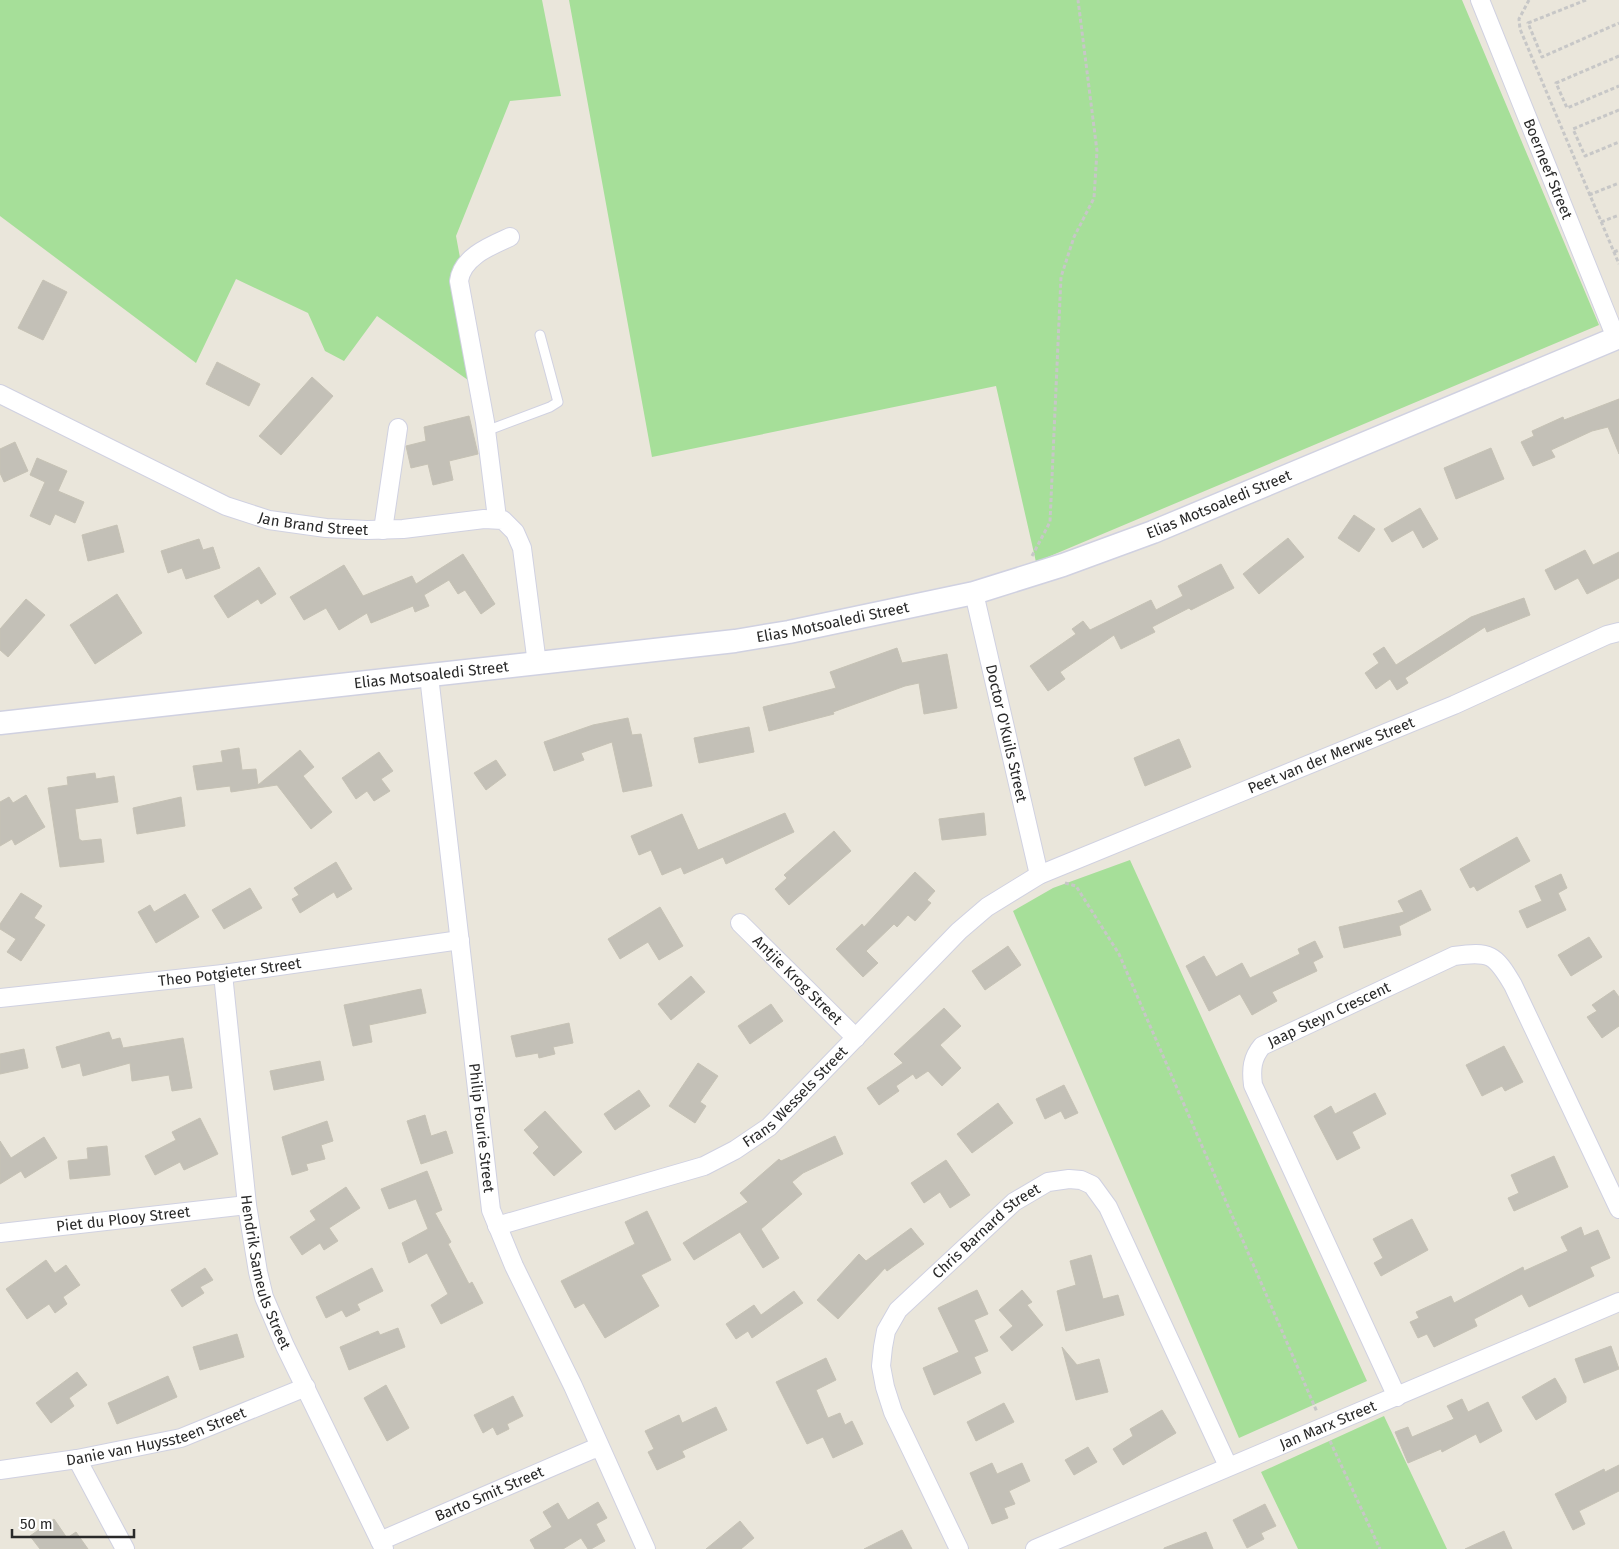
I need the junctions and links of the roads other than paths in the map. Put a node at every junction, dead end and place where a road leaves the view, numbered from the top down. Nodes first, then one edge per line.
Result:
1 (1480, 0) edge
2 (510, 237) dead end
3 (540, 335) dead end
4 (1618, 338) edge
5 (0, 394) edge
6 (398, 428) dead end
7 (486, 431) junction
8 (497, 518) junction
9 (383, 530) junction
10 (974, 593) junction
11 (1619, 632) edge
12 (538, 664) junction
13 (430, 676) junction
14 (0, 723) edge
15 (1039, 874) junction
16 (740, 923) dead end
17 (460, 940) junction
18 (223, 974) junction
19 (0, 998) edge
20 (856, 1038) junction
21 (247, 1206) junction
22 (1619, 1209) edge
23 (497, 1226) junction
24 (0, 1234) edge
25 (1619, 1302) edge
26 (306, 1387) junction
27 (1397, 1397) junction
28 (599, 1448) junction
29 (77, 1459) junction
30 (1228, 1466) junction
31 (0, 1470) edge
32 (382, 1545) edge
33 (125, 1549) edge
34 (646, 1549) edge
35 (959, 1549) edge
36 (1035, 1549) edge

1 - 4 street, Boerneef Street
2 - 7 street
3 - 7 lane
4 - 10 street, Elias Motsoaledi Street
5 - 9 street, Jan Brand Street
6 - 9 street
7 - 8 street
8 - 9 street, Jan Brand Street
8 - 12 street
10 - 12 street, Elias Motsoaledi Street
10 - 15 street, Doctor O'Kuils Street
11 - 15 street, Peet van der Merwe Street
12 - 13 street, Elias Motsoaledi Street
13 - 14 street, Elias Motsoaledi Street
13 - 17 street, Philip Fourie Street
15 - 20 street, Frans Wessels Street
16 - 20 street, Antjie Krog Street
17 - 18 street, Theo Potgieter Street
17 - 23 street, Philip Fourie Street
18 - 19 street, Theo Potgieter Street
18 - 21 street, Hendrik Sameuls Street
20 - 23 street, Frans Wessels Street
21 - 24 street, Piet du Plooy Street
21 - 26 street, Hendrik Sameuls Street
22 - 27 street, Jaap Steyn Crescent
23 - 28 street, Philip Fourie Street
25 - 27 street, Jan Marx Street
26 - 29 street, Danie van Huyssteen Street
26 - 32 street, Hendrik Sameuls Street
27 - 30 street, Jan Marx Street
28 - 32 street, Barto Smit Street
28 - 34 street, Philip Fourie Street
29 - 31 street, Danie van Huyssteen Street
29 - 33 street
30 - 35 street, Chris Barnard Street
30 - 36 street, Jan Marx Street

